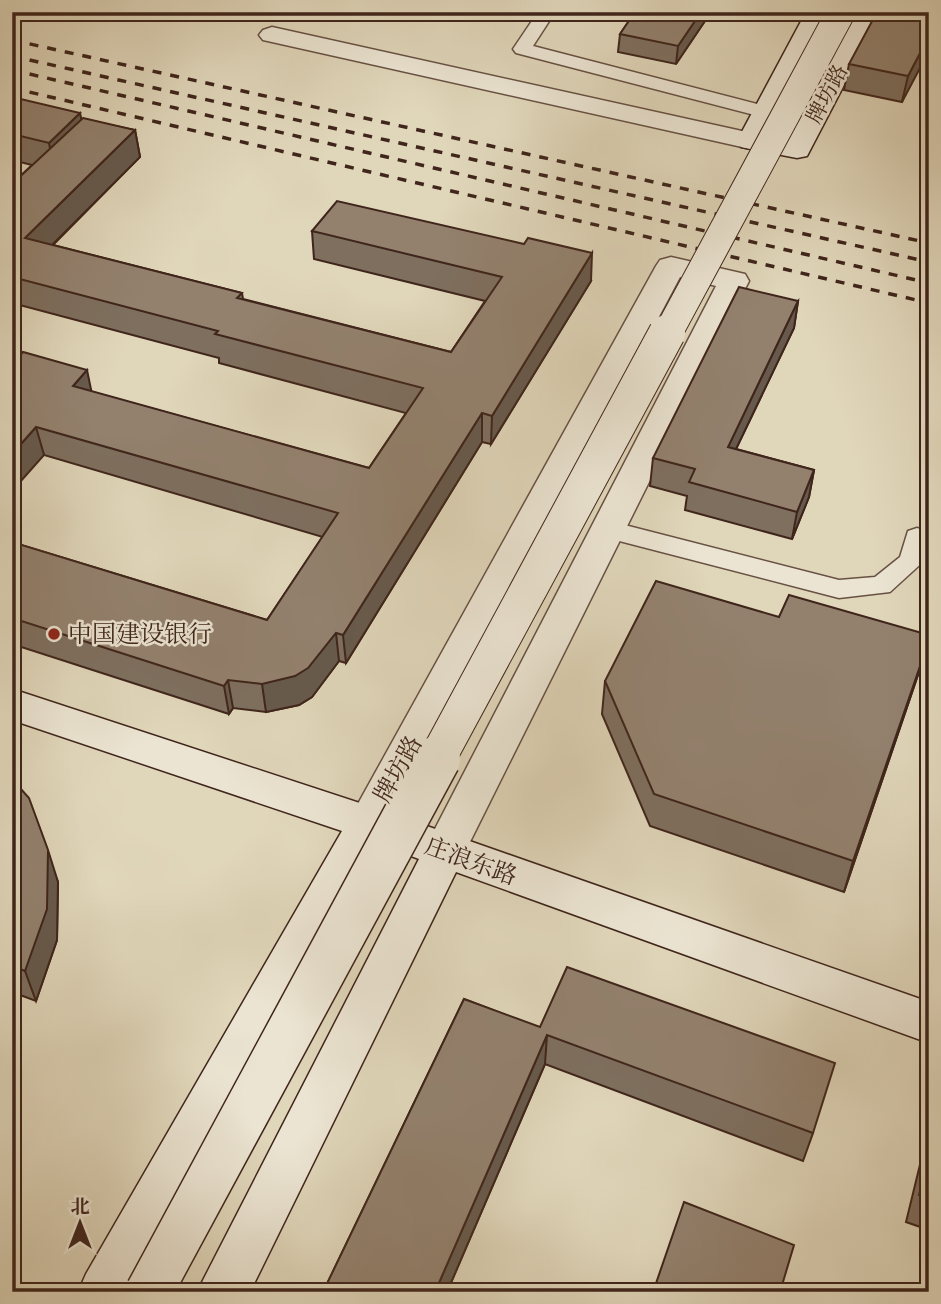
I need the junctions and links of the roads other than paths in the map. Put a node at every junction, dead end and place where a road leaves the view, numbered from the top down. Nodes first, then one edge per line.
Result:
1 (547, 12) edge
2 (819, 12) edge
3 (841, 12) edge
4 (870, 12) edge
5 (272, 34) dead end
6 (766, 112) junction
7 (760, 142) junction
8 (702, 267) junction
9 (608, 530) junction
10 (917, 537) dead end
11 (12, 705) edge
12 (382, 828) junction
13 (444, 852) junction
14 (929, 1023) edge
15 (104, 1292) edge
16 (149, 1292) edge
17 (223, 1292) edge

1 - 6 lane
2 - 6 street, 牌坊路
3 - 7 street
3 - 8 street, 牌坊路, bridge
4 - 7 street, 牌坊路
5 - 7 street
6 - 7 street, 牌坊路
8 - 9 street
8 - 12 street, 牌坊路
8 - 16 street, 牌坊路, bridge
9 - 10 lane
9 - 13 street
11 - 12 street, 庄浪东路
12 - 13 street, 庄浪东路
12 - 15 street, 牌坊路
13 - 14 street, 庄浪东路
13 - 17 street

